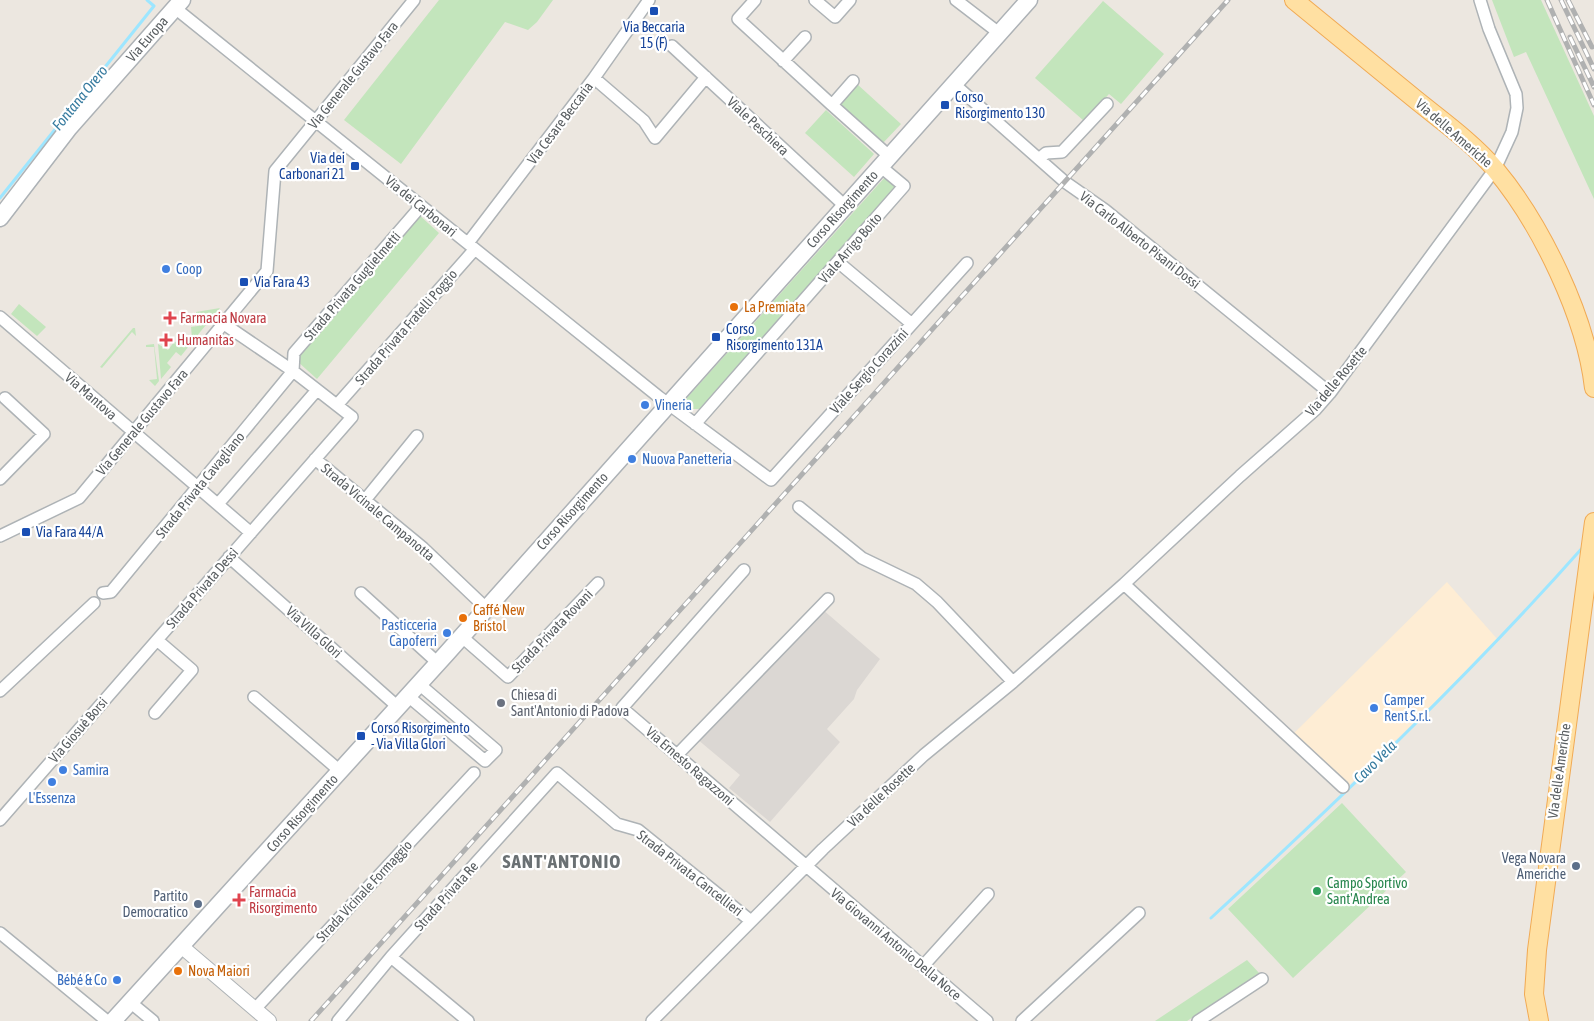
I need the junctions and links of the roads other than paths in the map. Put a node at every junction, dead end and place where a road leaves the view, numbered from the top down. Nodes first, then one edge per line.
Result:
1 (414, 0) edge
2 (649, 0) edge
3 (755, 0) edge
4 (815, 0) edge
5 (850, 0) edge
6 (956, 0) edge
7 (1029, 0) edge
8 (1294, 0) edge
9 (1480, 0) edge
10 (178, 4) edge
11 (999, 33) junction
12 (805, 37) dead end
13 (672, 46) dead end
14 (784, 61) junction
15 (706, 77) junction
16 (594, 78) junction
17 (853, 81) dead end
18 (954, 84) junction
19 (832, 104) junction
20 (1107, 104) dead end
21 (315, 120) junction
22 (1039, 159) junction
23 (885, 161) junction
24 (1495, 169) junction
25 (421, 206) junction
26 (845, 206) junction
27 (0, 218) edge
28 (471, 246) junction
29 (838, 262) junction
30 (967, 263) dead end
31 (0, 317) edge
32 (224, 324) junction
33 (912, 324) junction
34 (293, 370) junction
35 (1594, 388) edge
36 (317, 390) junction
37 (1330, 393) junction
38 (5, 398) dead end
39 (668, 404) junction
40 (337, 406) junction
41 (696, 424) junction
42 (133, 432) junction
43 (416, 436) dead end
44 (315, 458) junction
45 (0, 479) edge
46 (771, 480) joint
47 (199, 487) junction
48 (365, 500) junction
49 (218, 504) junction
50 (799, 508) dead end
51 (1592, 532) edge
52 (250, 533) junction
53 (0, 536) edge
54 (229, 557) junction
55 (744, 570) dead end
56 (598, 583) dead end
57 (1124, 584) junction
58 (103, 593) dead end
59 (361, 593) dead end
60 (828, 599) dead end
61 (94, 603) dead end
62 (486, 608) junction
63 (461, 636) junction
64 (157, 640) junction
65 (438, 663) junction
66 (1013, 682) junction
67 (0, 691) edge
68 (408, 696) junction
69 (254, 698) dead end
70 (155, 713) dead end
71 (677, 755) junction
72 (340, 771) junction
73 (474, 773) dead end
74 (557, 773) joint
75 (1343, 787) dead end
76 (0, 820) edge
77 (805, 866) junction
78 (988, 894) dead end
79 (1139, 913) dead end
80 (751, 921) junction
81 (0, 933) edge
82 (181, 946) junction
83 (391, 957) junction
84 (923, 966) junction
85 (1262, 979) dead end
86 (130, 1002) junction
87 (255, 1009) junction
88 (107, 1021) edge
89 (113, 1021) edge
90 (152, 1021) edge
91 (269, 1021) edge
92 (338, 1021) edge
93 (468, 1021) edge
94 (652, 1021) edge
95 (986, 1021) edge
96 (1022, 1021) edge
97 (1198, 1021) edge
98 (1538, 1021) edge

1 - 21 street, Via Generale Gustavo Fara
2 - 16 street, Via Cesare Beccaria
3 - 14 street
4 - 5 street
6 - 11 street
7 - 11 main road, Corso Risorgimento
8 - 24 main road, Via delle Americhe
9 - 24 street, Via delle Rosette
10 - 21 street, Via dei Carbonari
10 - 27 main road, Via Europa
11 - 18 main road, Corso Risorgimento
12 - 14 street
13 - 15 street, Viale Peschiera
14 - 19 street
15 - 16 street
15 - 26 street, Viale Peschiera
16 - 28 street, Via Cesare Beccaria
17 - 19 street
18 - 22 street, Via Carlo Alberto Pisani Dossi
18 - 23 main road, Corso Risorgimento
19 - 23 street
20 - 22 street
21 - 25 street, Via dei Carbonari
21 - 32 street, Via Generale Gustavo Fara
22 - 37 street, Via Carlo Alberto Pisani Dossi
23 - 26 main road, Corso Risorgimento
23 - 29 street, Viale Arrigo Boito
24 - 35 main road, Via delle Americhe
24 - 37 street, Via delle Rosette
25 - 28 street, Via dei Carbonari
25 - 34 street, Strada Privata Guglielmetti
26 - 39 main road, Corso Risorgimento
28 - 39 street, Via dei Carbonari
28 - 40 street, Strada Privata Fratelli Poggio
29 - 33 street
29 - 41 street, Viale Arrigo Boito
30 - 33 street, Viale Sergio Corazzini
31 - 42 street, Via Mantova
32 - 34 street, Strada Vicinale Campanotta
32 - 42 street, Via Generale Gustavo Fara
33 - 46 street, Viale Sergio Corazzini
34 - 36 street, Strada Vicinale Campanotta
34 - 47 street, Strada Privata Cavagliano
36 - 40 street, Strada Vicinale Campanotta
36 - 49 street
37 - 57 street, Via delle Rosette
38 - 45 street
39 - 41 street, Via dei Carbonari
39 - 62 main road, Corso Risorgimento
40 - 44 street, Strada Vicinale Campanotta
41 - 46 street, Via dei Carbonari
42 - 47 street, Via Mantova
42 - 53 street, Via Generale Gustavo Fara
43 - 48 street
44 - 48 street, Strada Vicinale Campanotta
44 - 52 street, Strada Privata Dessì
47 - 49 street, Via Mantova
47 - 58 street, Strada Privata Cavagliano
48 - 62 street, Strada Vicinale Campanotta
49 - 52 street, Via Mantova
50 - 66 street
51 - 98 main road, Via delle Americhe
52 - 54 street, Strada Privata Dessì
54 - 64 street, Strada Privata Dessì
54 - 68 street, Via Villa Glori
55 - 71 street, Via Ernesto Ragazzoni
56 - 63 street, Strada Privata Rovani
57 - 66 street, Via delle Rosette
57 - 75 street
59 - 65 street
60 - 71 street
61 - 67 street
62 - 63 main road, Corso Risorgimento
63 - 65 main road, Corso Risorgimento
64 - 70 street, Strada Privata Dessì
64 - 76 street, Via Giosuè Borsi
65 - 68 main road, Corso Risorgimento
66 - 77 street, Via delle Rosette
68 - 68 street
68 - 72 main road, Corso Risorgimento
69 - 72 street
71 - 77 street, Via Ernesto Ragazzoni
72 - 82 main road, Corso Risorgimento
73 - 87 street, Strada Vicinale Formaggio
74 - 80 street, Strada Privata Cancellieri
74 - 83 street, Strada Privata Re
77 - 80 street, Via delle Rosette
77 - 84 street, Via Giovanni Antonio Della Noce
78 - 84 street
79 - 96 street
80 - 94 street, Via delle Rosette
81 - 88 street
82 - 86 main road, Corso Risorgimento
82 - 87 street
83 - 92 street, Strada Privata Re
83 - 93 street
84 - 95 street, Via Giovanni Antonio Della Noce
85 - 97 street
86 - 89 main road, Corso Risorgimento
86 - 90 street
87 - 91 street

